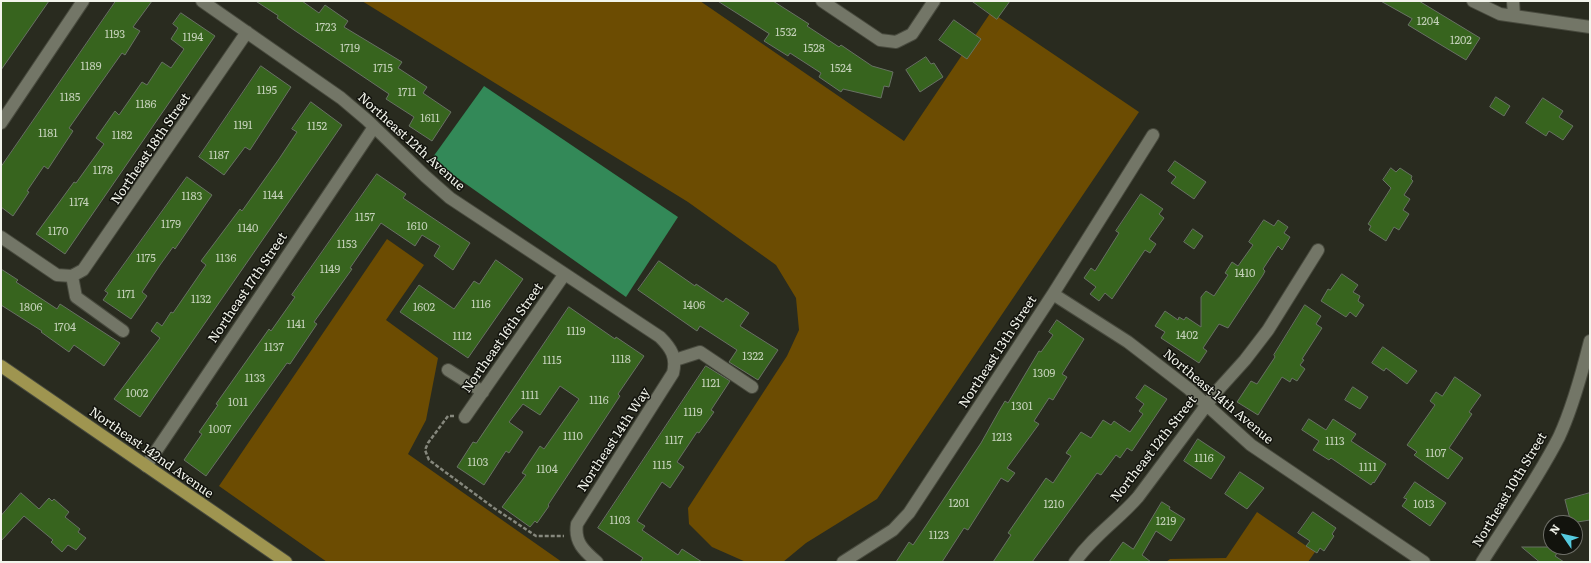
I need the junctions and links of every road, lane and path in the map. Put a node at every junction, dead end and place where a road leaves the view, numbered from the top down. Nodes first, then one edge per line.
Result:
1 (83, 1) edge
2 (202, 1) edge
3 (822, 1) edge
4 (934, 1) edge
5 (1473, 1) edge
6 (1513, 1) edge
7 (1514, 16) junction
8 (1590, 27) edge
9 (247, 32) junction
10 (1, 123) edge
11 (374, 127) junction
12 (1153, 135) dead end
13 (1, 237) edge
14 (1318, 250) dead end
15 (564, 275) junction
16 (72, 276) junction
17 (1053, 294) junction
18 (123, 331) dead end
19 (1590, 341) edge
20 (675, 360) junction
21 (1, 366) edge
22 (448, 370) dead end
23 (752, 387) dead end
24 (483, 392) junction
25 (1206, 406) junction
26 (465, 417) joint
27 (146, 466) junction
28 (577, 536) junction
29 (859, 558) edge
30 (286, 562) edge
31 (597, 562) edge
32 (843, 562) edge
33 (1074, 562) edge
34 (1424, 562) edge
35 (1482, 562) edge

1 - 10 street
2 - 9 street, Northeast 12th Avenue
3 - 4 street
5 - 7 street
6 - 7 street
7 - 8 street
9 - 11 street, Northeast 12th Avenue
9 - 16 street, Northeast 18th Street
11 - 15 street, Northeast 12th Avenue
11 - 27 street, Northeast 17th Street
12 - 17 street, Northeast 13th Street
13 - 16 street
14 - 25 street, Northeast 12th Street
15 - 20 street, Northeast 12th Avenue
15 - 24 street, Northeast 16th Street
16 - 18 street
17 - 25 street, Northeast 14th Avenue
17 - 29 street, Northeast 13th Street
19 - 35 street, Northeast 10th Street
20 - 23 street
20 - 28 street, Northeast 14th Way
21 - 27 main road, Northeast 142nd Avenue
22 - 24 street
24 - 26 street, Northeast 16th Street
25 - 33 street, Northeast 12th Street
25 - 34 street, Northeast 14th Avenue
26 - 28 path
27 - 30 main road, Northeast 142nd Avenue
28 - 31 street
29 - 32 street, Northeast 13th Street

